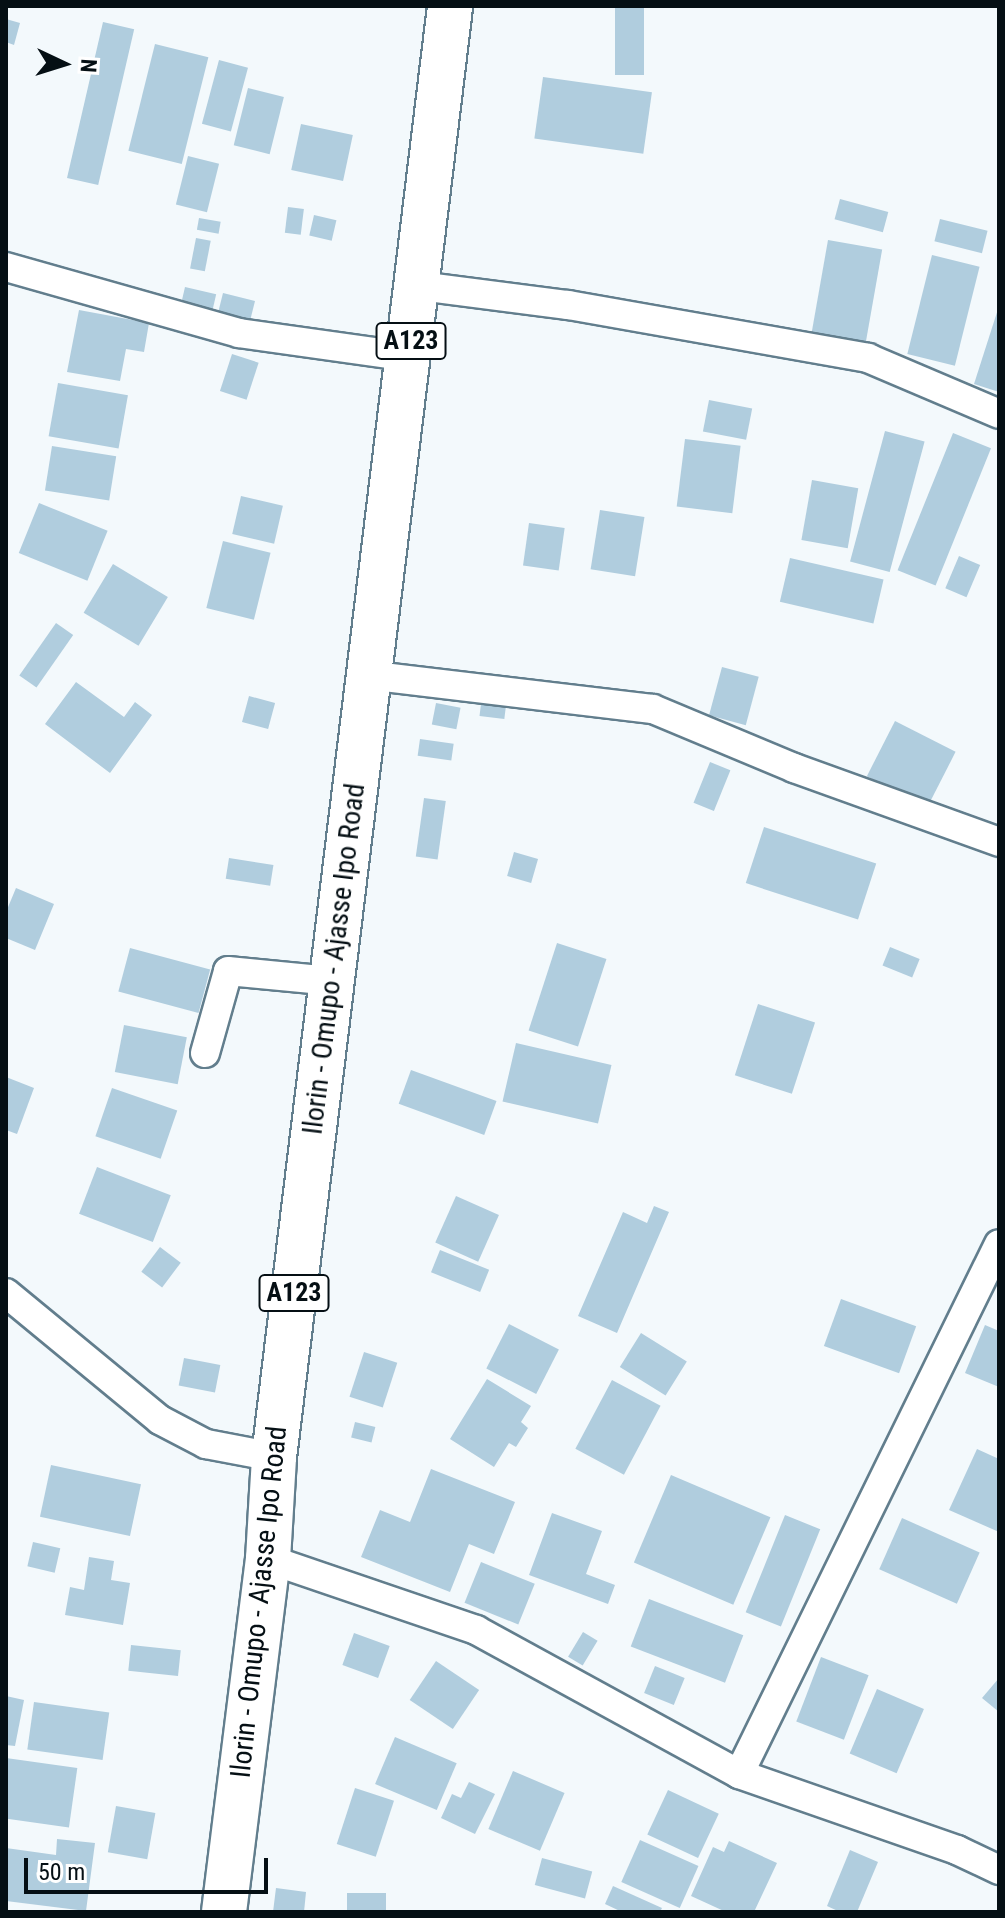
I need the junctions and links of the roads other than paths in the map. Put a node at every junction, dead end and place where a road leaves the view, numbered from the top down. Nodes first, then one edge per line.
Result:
1 (450, 6) edge
2 (6, 267) edge
3 (419, 286) junction
4 (409, 357) junction
5 (999, 414) edge
6 (367, 675) junction
7 (999, 842) edge
8 (331, 981) junction
9 (205, 1053) dead end
10 (999, 1244) edge
11 (6, 1293) edge
12 (274, 1457) junction
13 (268, 1559) junction
14 (739, 1774) junction
15 (999, 1870) edge
16 (224, 1912) edge

1 - 3 highway, Ilorin - Omupo - Ajasse Ipo Road / A123
2 - 4 street
3 - 4 highway, Ilorin - Omupo - Ajasse Ipo Road / A123
3 - 5 street
4 - 6 highway, Ilorin - Omupo - Ajasse Ipo Road / A123
6 - 7 street
6 - 8 highway, Ilorin - Omupo - Ajasse Ipo Road / A123
8 - 9 street
8 - 12 highway, Ilorin - Omupo - Ajasse Ipo Road / A123
10 - 14 street
11 - 12 street
12 - 13 highway, Ilorin - Omupo - Ajasse Ipo Road / A123
13 - 14 street
13 - 16 highway, Ilorin - Omupo - Ajasse Ipo Road / A123
14 - 15 street

